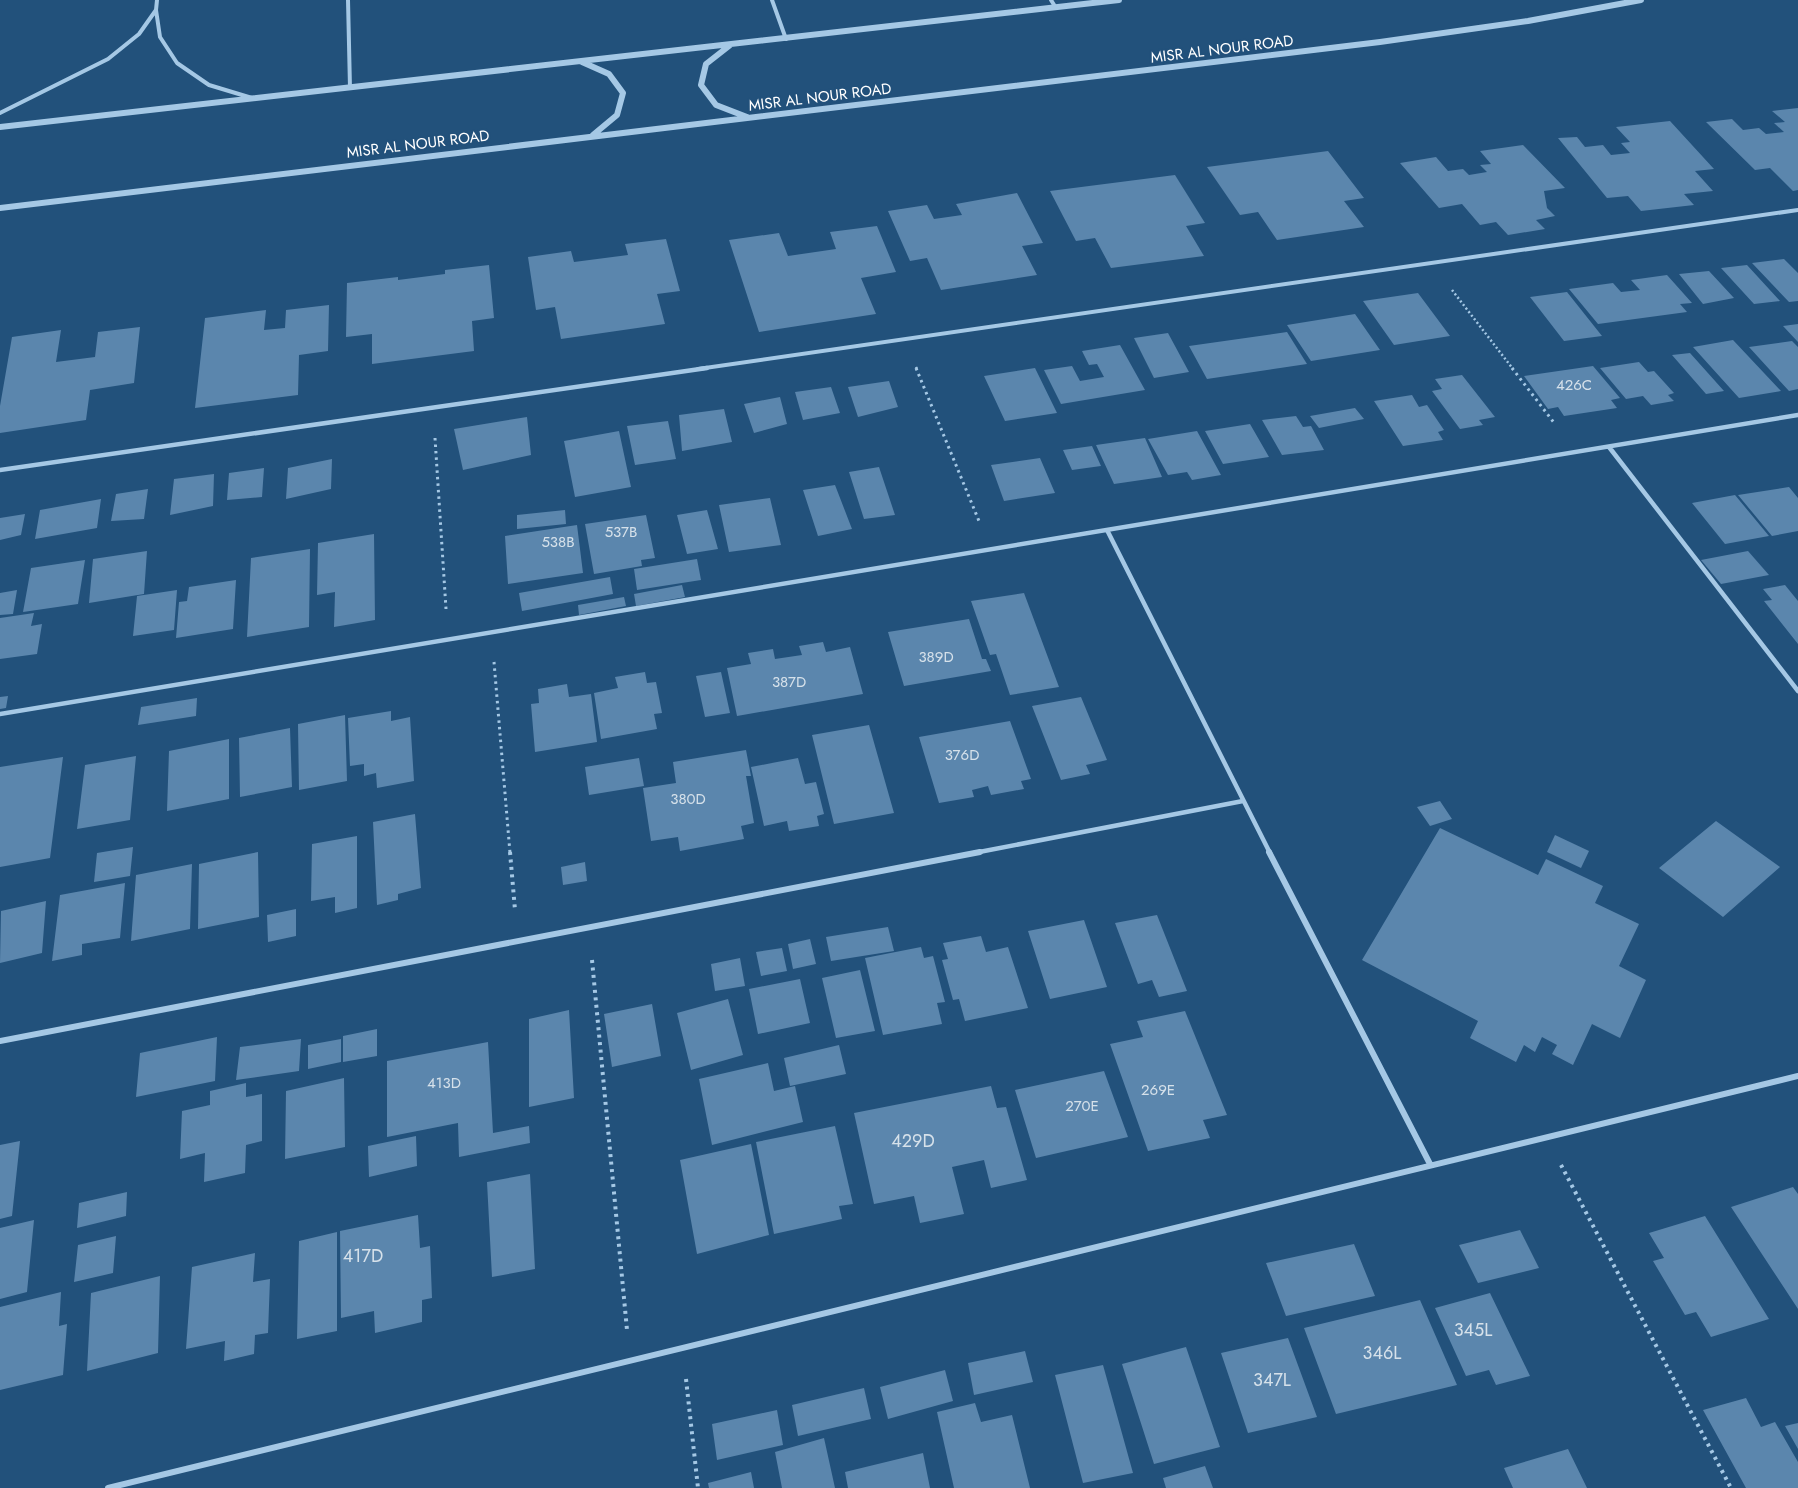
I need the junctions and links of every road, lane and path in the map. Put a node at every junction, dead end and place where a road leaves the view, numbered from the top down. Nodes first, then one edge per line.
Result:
1 (157, 0) edge
2 (348, 0) edge
3 (772, 0) edge
4 (1051, 0) edge
5 (1119, 0) edge
6 (1641, 0) edge
7 (1056, 8) junction
8 (156, 10) junction
9 (786, 39) junction
10 (730, 46) junction
11 (580, 61) junction
12 (350, 88) junction
13 (255, 99) junction
14 (0, 113) edge
15 (750, 118) junction
16 (0, 127) edge
17 (593, 135) junction
18 (0, 208) edge
19 (1798, 210) edge
20 (1432, 264) junction
21 (905, 340) junction
22 (434, 408) junction
23 (1798, 415) edge
24 (1609, 447) junction
25 (1577, 452) junction
26 (0, 470) edge
27 (1107, 530) junction
28 (991, 549) junction
29 (492, 632) junction
30 (448, 639) junction
31 (1798, 691) edge
32 (0, 714) edge
33 (1243, 800) junction
34 (589, 927) junction
35 (517, 941) junction
36 (0, 1041) edge
37 (1798, 1076) edge
38 (1546, 1137) junction
39 (1430, 1164) junction
40 (683, 1348) junction
41 (630, 1360) junction
42 (108, 1488) edge
43 (698, 1488) edge
44 (1731, 1488) edge

1 - 8 street
2 - 12 street
3 - 9 street
4 - 7 street
5 - 7 street
6 - 15 street, MISR AL NOUR ROAD
7 - 9 street
8 - 13 street
8 - 14 street
9 - 10 street
10 - 11 street
10 - 15 street
11 - 12 street
11 - 17 street
12 - 13 street
13 - 16 street
15 - 17 street, MISR AL NOUR ROAD
17 - 18 street, MISR AL NOUR ROAD
19 - 20 street
20 - 21 street
20 - 25 path
21 - 22 street
21 - 28 path
22 - 26 street
22 - 30 path
23 - 24 street
24 - 25 street
24 - 31 street
25 - 27 street
27 - 28 street
27 - 33 street
28 - 29 street
29 - 30 street
29 - 35 path
30 - 32 street
33 - 34 street
33 - 39 street
34 - 35 street
34 - 41 path
35 - 36 street
37 - 38 street
38 - 39 street
38 - 44 path
39 - 40 street
40 - 41 street
40 - 43 path
41 - 42 street

